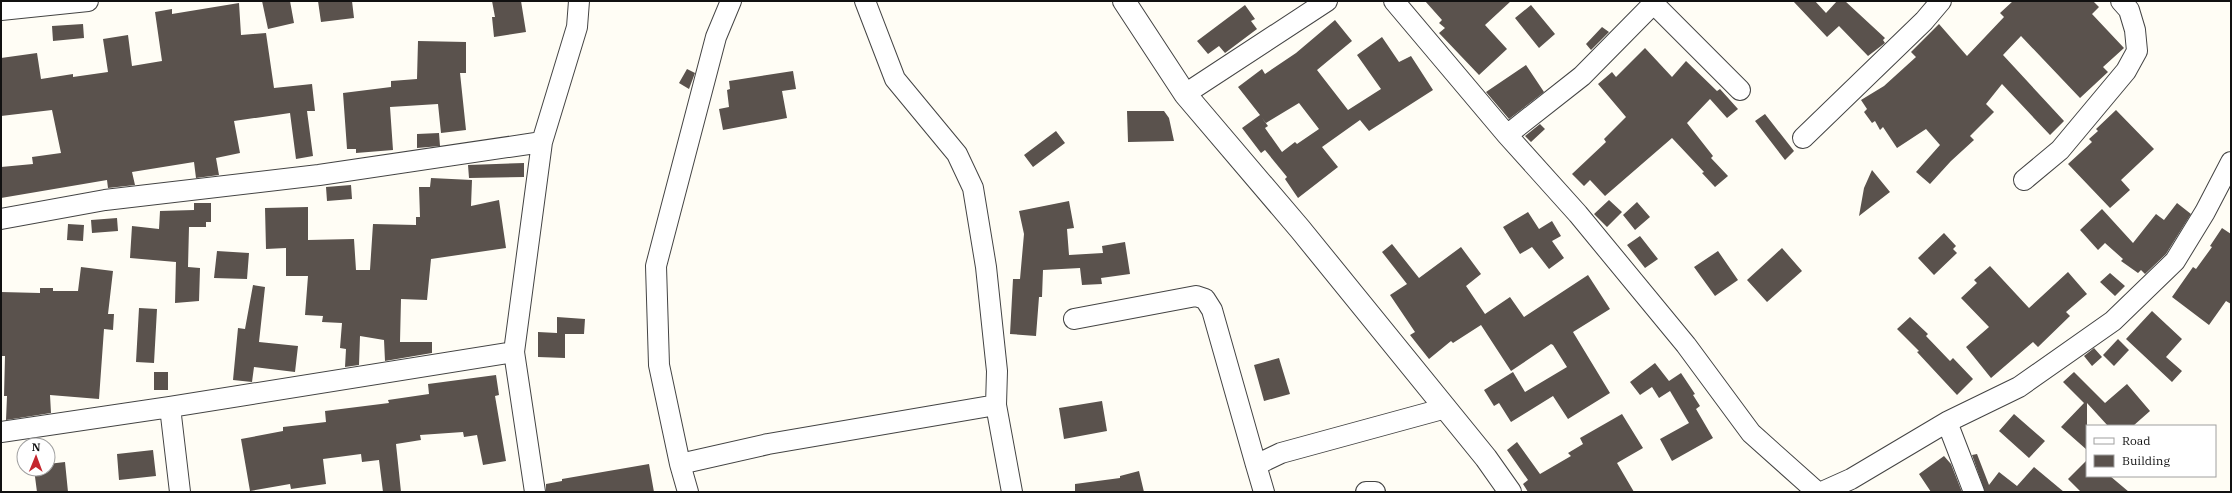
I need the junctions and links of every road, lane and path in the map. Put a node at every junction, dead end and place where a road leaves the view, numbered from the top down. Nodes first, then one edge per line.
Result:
1 (88, 1) edge
2 (579, 1) edge
3 (731, 1) edge
4 (865, 1) edge
5 (1124, 1) edge
6 (1327, 1) edge
7 (1394, 1) edge
8 (1941, 1) edge
9 (2121, 1) edge
10 (1655, 2) edge
11 (1, 10) edge
12 (1740, 90) dead end
13 (1185, 94) junction
14 (1507, 136) junction
15 (1803, 138) dead end
16 (542, 142) junction
17 (2231, 162) edge
18 (2024, 180) dead end
19 (1, 219) edge
20 (1074, 319) dead end
21 (514, 352) junction
22 (996, 404) junction
23 (170, 407) junction
24 (1446, 408) junction
25 (1947, 422) junction
26 (1, 432) edge
27 (680, 464) junction
28 (1256, 465) junction
29 (1854, 485) edge
30 (180, 492) edge
31 (535, 492) edge
32 (688, 492) edge
33 (1012, 492) edge
34 (1264, 492) edge
35 (1366, 492) edge
36 (1375, 492) edge
37 (1510, 492) edge
38 (1817, 492) edge
39 (1822, 492) edge
40 (1974, 492) edge

1 - 11 street
2 - 16 street
3 - 27 street
4 - 22 street
5 - 13 street
6 - 13 street
7 - 14 street
8 - 15 street
9 - 18 street
10 - 12 street
10 - 14 street
13 - 24 street
14 - 38 street
16 - 19 street
16 - 21 street
17 - 25 street
20 - 28 street
21 - 23 street
21 - 31 street
22 - 27 street
22 - 33 street
23 - 26 street
23 - 30 street
24 - 28 street
24 - 37 street
25 - 29 street
25 - 40 street
27 - 32 street
28 - 34 street
29 - 39 street
35 - 36 street

